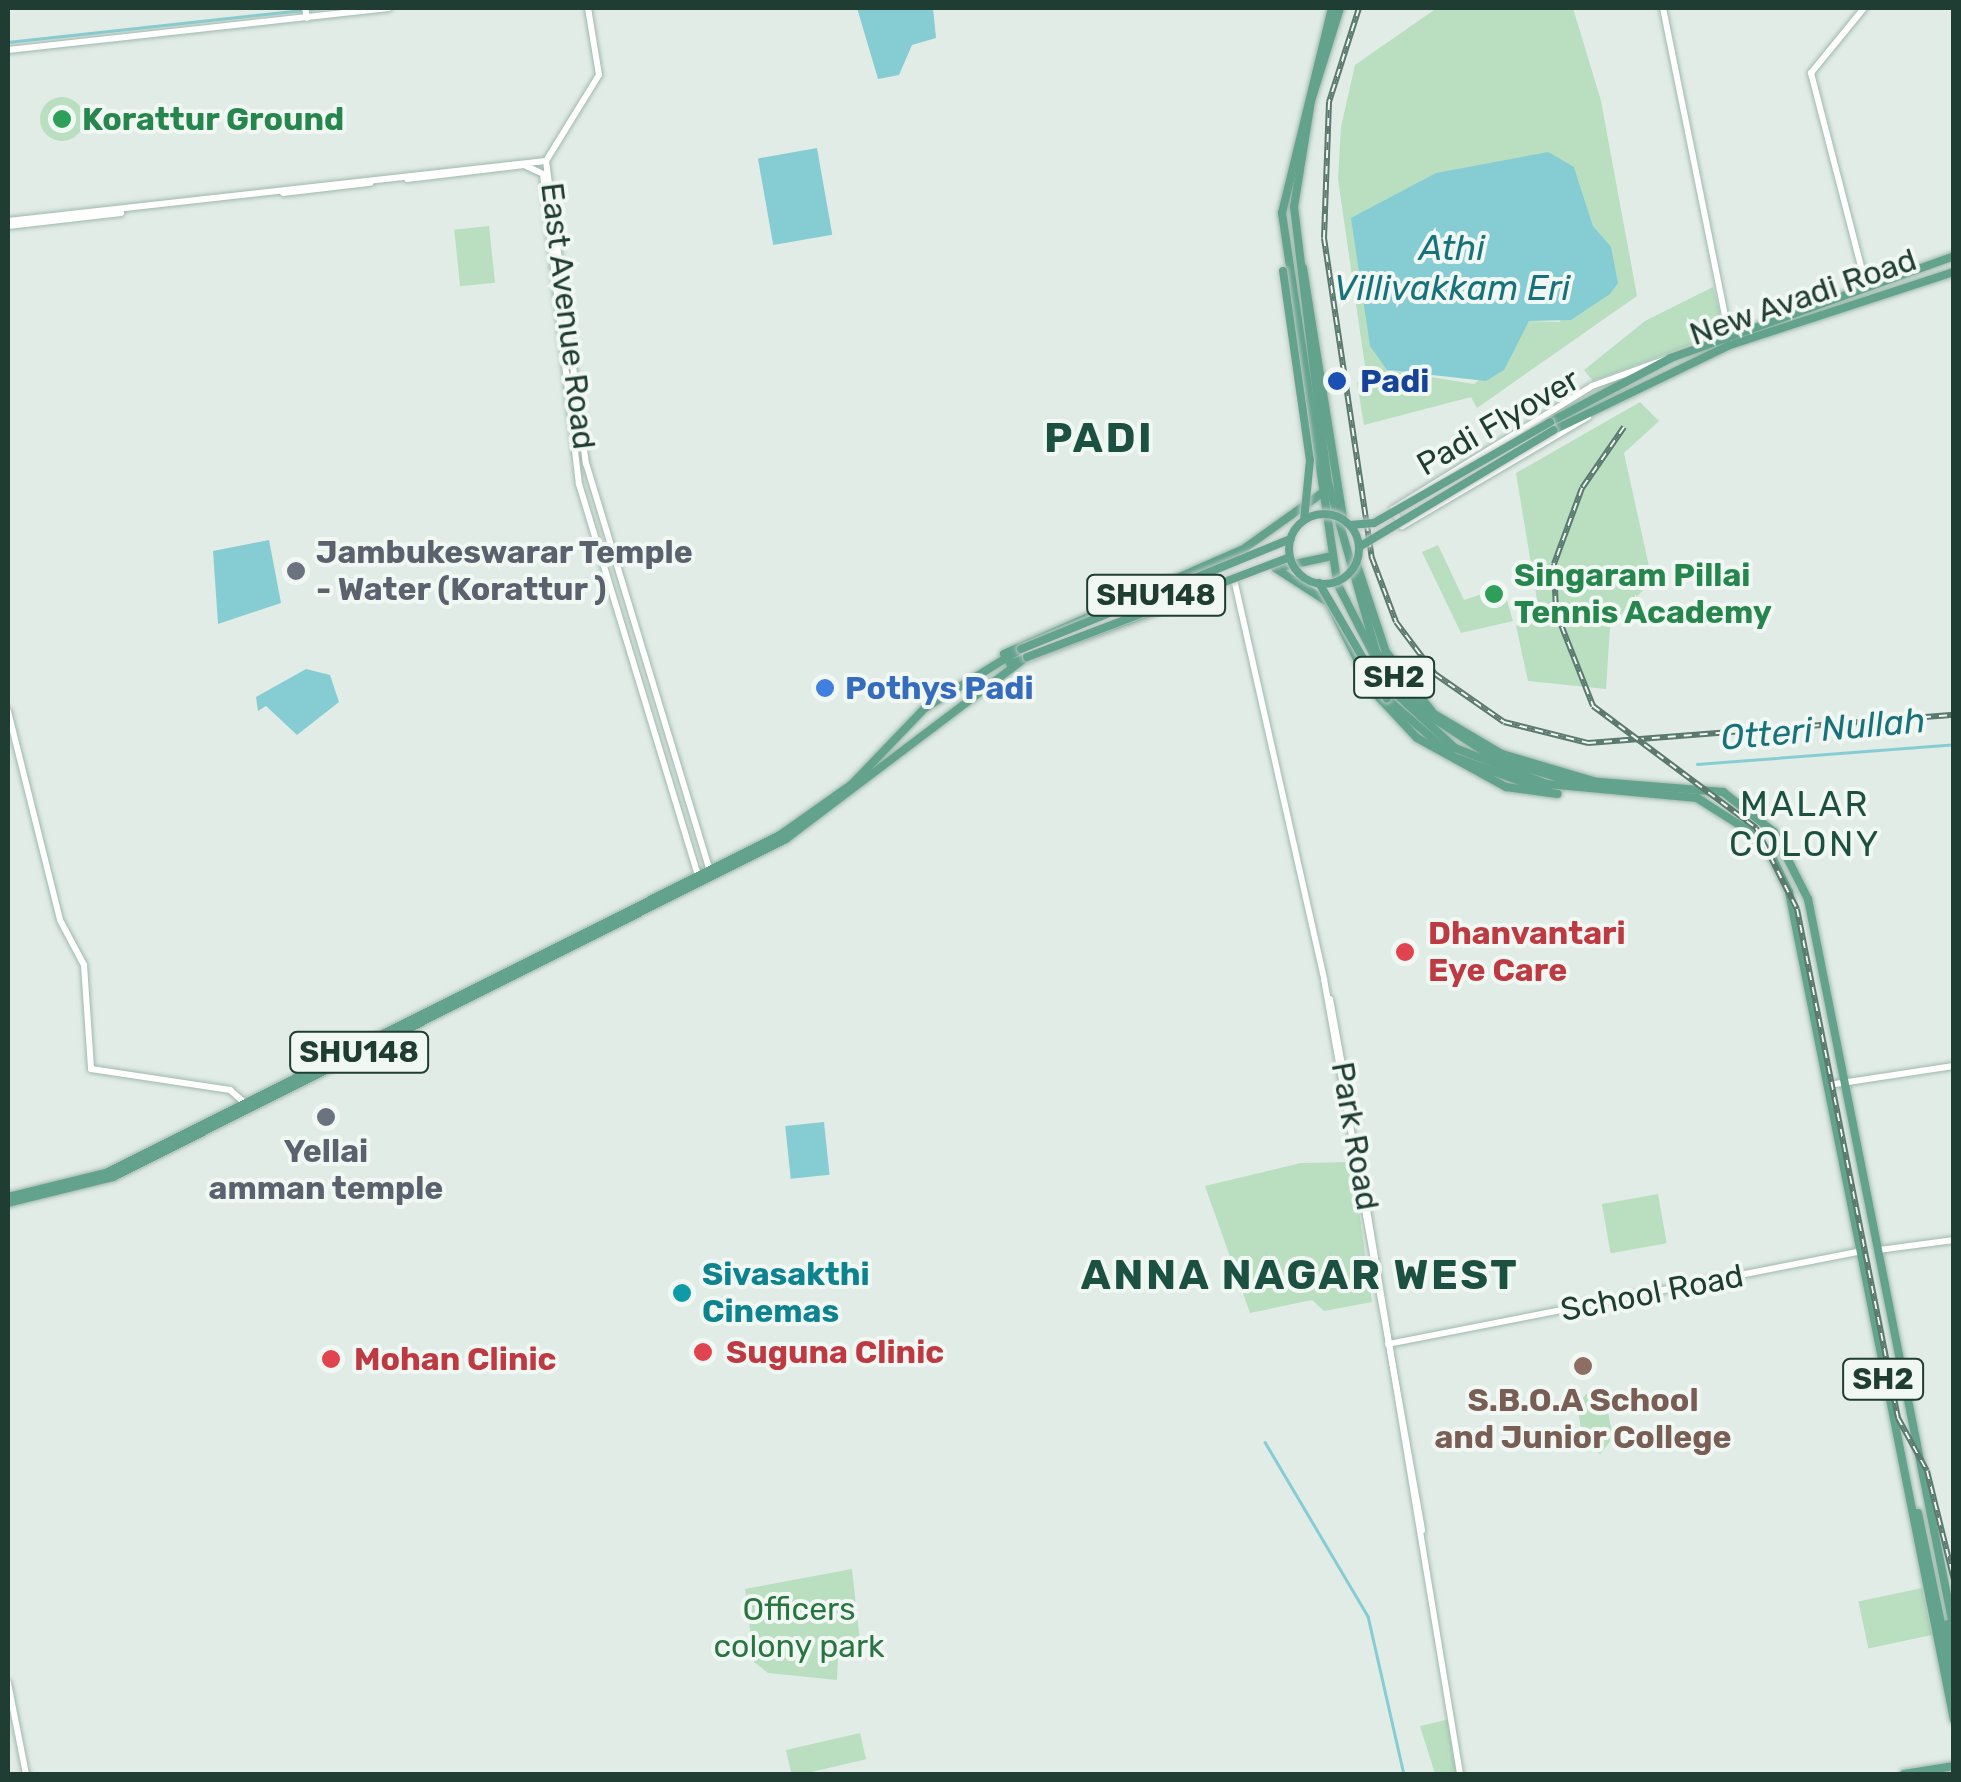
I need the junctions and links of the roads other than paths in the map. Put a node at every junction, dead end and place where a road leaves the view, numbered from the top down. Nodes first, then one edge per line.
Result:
1 (389, 8) edge
2 (588, 8) edge
3 (1332, 8) edge
4 (1340, 8) edge
5 (1663, 8) edge
6 (1864, 8) edge
7 (306, 12) edge
8 (8, 50) edge
9 (546, 161) junction
10 (551, 191) junction
11 (8, 224) edge
12 (1286, 246) junction
13 (1954, 256) edge
14 (1301, 265) junction
15 (1954, 272) edge
16 (1866, 285) junction
17 (1730, 334) junction
18 (1730, 345) junction
19 (1671, 358) junction
20 (1656, 370) junction
21 (1670, 370) junction
22 (1322, 493) junction
23 (1304, 520) junction
24 (1347, 522) junction
25 (1290, 538) junction
26 (1359, 547) junction
27 (1246, 548) junction
28 (1290, 556) junction
29 (1332, 556) junction
30 (1356, 562) junction
31 (1275, 568) junction
32 (1253, 573) junction
33 (1234, 580) junction
34 (1319, 583) junction
35 (1354, 620) junction
36 (1338, 626) junction
37 (1024, 653) junction
38 (1001, 658) junction
39 (1010, 664) junction
40 (8, 711) edge
41 (1595, 781) junction
42 (1572, 788) junction
43 (1554, 794) junction
44 (711, 873) junction
45 (698, 879) junction
46 (1954, 1066) edge
47 (1844, 1080) junction
48 (1828, 1085) junction
49 (248, 1106) junction
50 (8, 1200) edge
51 (1954, 1240) edge
52 (1879, 1250) junction
53 (1858, 1252) junction
54 (1390, 1343) junction
55 (1912, 1506) junction
56 (1949, 1633) edge
57 (1954, 1649) edge
58 (8, 1684) edge
59 (1954, 1685) edge
60 (1954, 1720) edge
61 (1954, 1766) edge
62 (26, 1774) edge
63 (1460, 1774) edge
64 (1904, 1774) edge

1 - 7 street
2 - 9 street
3 - 12 main road, SH2
4 - 14 main road, SH2
5 - 17 street
6 - 16 street
7 - 8 street
9 - 10 street, East Avenue Road
9 - 11 street, East Avenue Road
10 - 11 street, East Avenue Road
10 - 44 street, East Avenue Road
10 - 45 street, East Avenue Road
12 - 22 main road, SH2
12 - 23 main road, bridge
13 - 16 main road, New Avadi Road
14 - 24 main road
14 - 41 main road, SH2
15 - 18 main road, New Avadi Road
16 - 17 main road, New Avadi Road
17 - 18 street
17 - 19 main road, New Avadi Road
18 - 21 main road, New Avadi Road
19 - 20 main road, Padi Flyover
19 - 21 street
20 - 21 main road, Padi Flyover
20 - 24 main road, Padi Flyover, bridge
20 - 26 main road, Padi Flyover, bridge
22 - 27 main road
22 - 29 main road, SH2
23 - 24 main road, Padi Flyover, bridge
23 - 25 main road, SHU148, bridge
24 - 26 main road, bridge
25 - 28 main road, bridge
25 - 37 main road, SHU148, bridge
26 - 30 main road, bridge
27 - 32 main road
27 - 38 main road
28 - 34 main road, bridge
28 - 37 main road, SHU148, bridge
29 - 31 main road
29 - 35 main road, SH2
30 - 34 main road, bridge
30 - 41 main road
31 - 32 main road
31 - 36 main road
32 - 33 main road
33 - 39 main road
33 - 54 street, Park Road
34 - 43 main road, bridge
35 - 36 main road
35 - 42 main road, SH2
36 - 43 main road
37 - 38 main road, SHU148
37 - 39 main road, SHU148
38 - 44 main road, SHU148
39 - 44 main road, SHU148
40 - 49 street
41 - 47 main road, SH2
42 - 43 main road
42 - 48 main road, SH2
44 - 45 main road, SHU148
45 - 49 main road, SHU148
46 - 47 street
47 - 48 street
47 - 52 main road, SH2
48 - 53 main road, SH2
49 - 50 main road, SHU148
51 - 52 street
52 - 56 main road, SH2
53 - 54 street, School Road
53 - 55 main road, SH2
54 - 63 street, Park Road
55 - 56 main road, SH2
55 - 60 main road
56 - 57 main road, SH2
56 - 59 main road, SH2
58 - 62 street
61 - 64 main road

